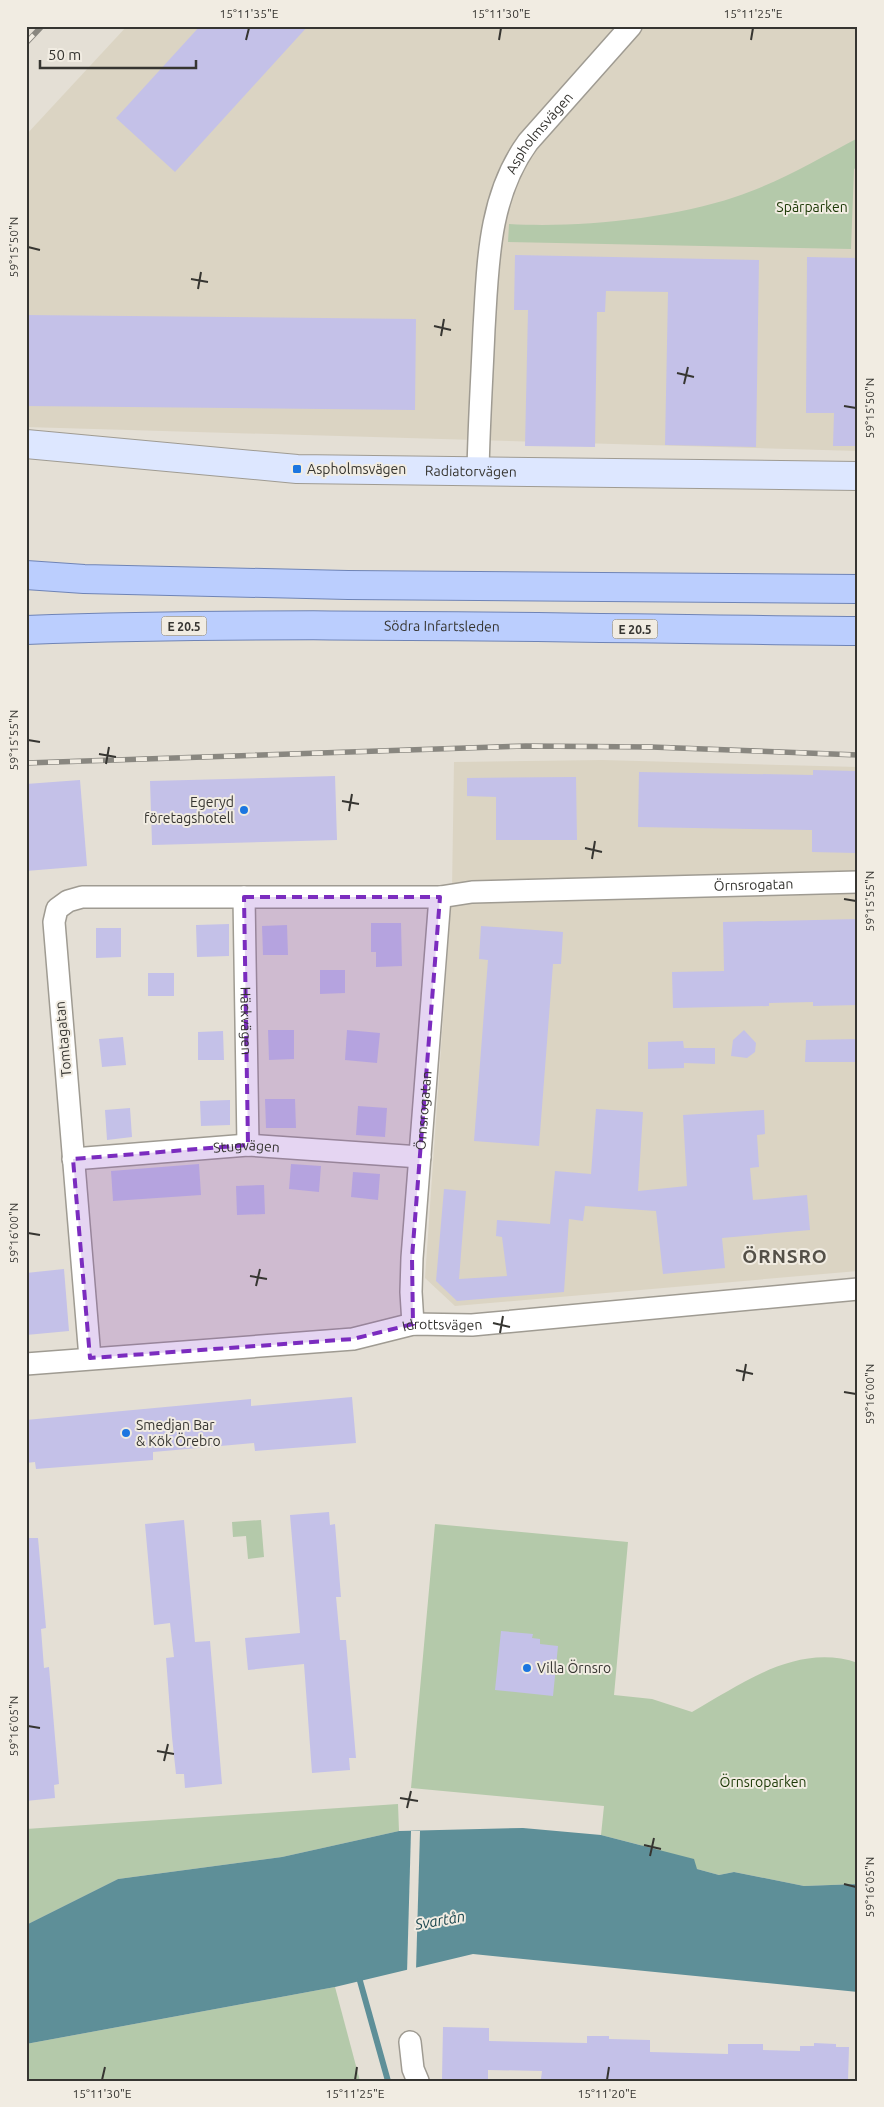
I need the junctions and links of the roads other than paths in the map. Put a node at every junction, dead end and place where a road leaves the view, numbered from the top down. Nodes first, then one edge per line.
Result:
1 (630, 26) edge
2 (26, 444) edge
3 (478, 471) junction
4 (858, 476) edge
5 (26, 575) edge
6 (858, 589) edge
7 (26, 630) edge
8 (858, 632) edge
9 (858, 882) edge
10 (244, 897) junction
11 (440, 897) junction
12 (248, 1145) junction
13 (420, 1156) junction
14 (73, 1159) junction
15 (858, 1289) edge
16 (413, 1324) junction
17 (90, 1358) junction
18 (26, 1364) edge
19 (410, 2042) dead end
20 (418, 2081) edge

1 - 3 street, Aspholmsvägen
2 - 3 street, Radiatorvägen
3 - 4 street, Radiatorvägen
5 - 6 main road
7 - 8 main road, Södra Infartsleden / E 20.5
9 - 11 street, Örnsrogatan
10 - 11 street, Örnsrogatan
10 - 12 street, Häckvägen
10 - 14 street, Tomtagatan
11 - 13 street, Örnsrogatan
12 - 13 street, Stugvägen
12 - 14 street, Stugvägen
13 - 16 street, Örnsrogatan
14 - 17 street, Tomtagatan
15 - 16 street, Idrottsvägen
16 - 17 street, Idrottsvägen
17 - 18 street, Idrottsvägen
19 - 20 street

